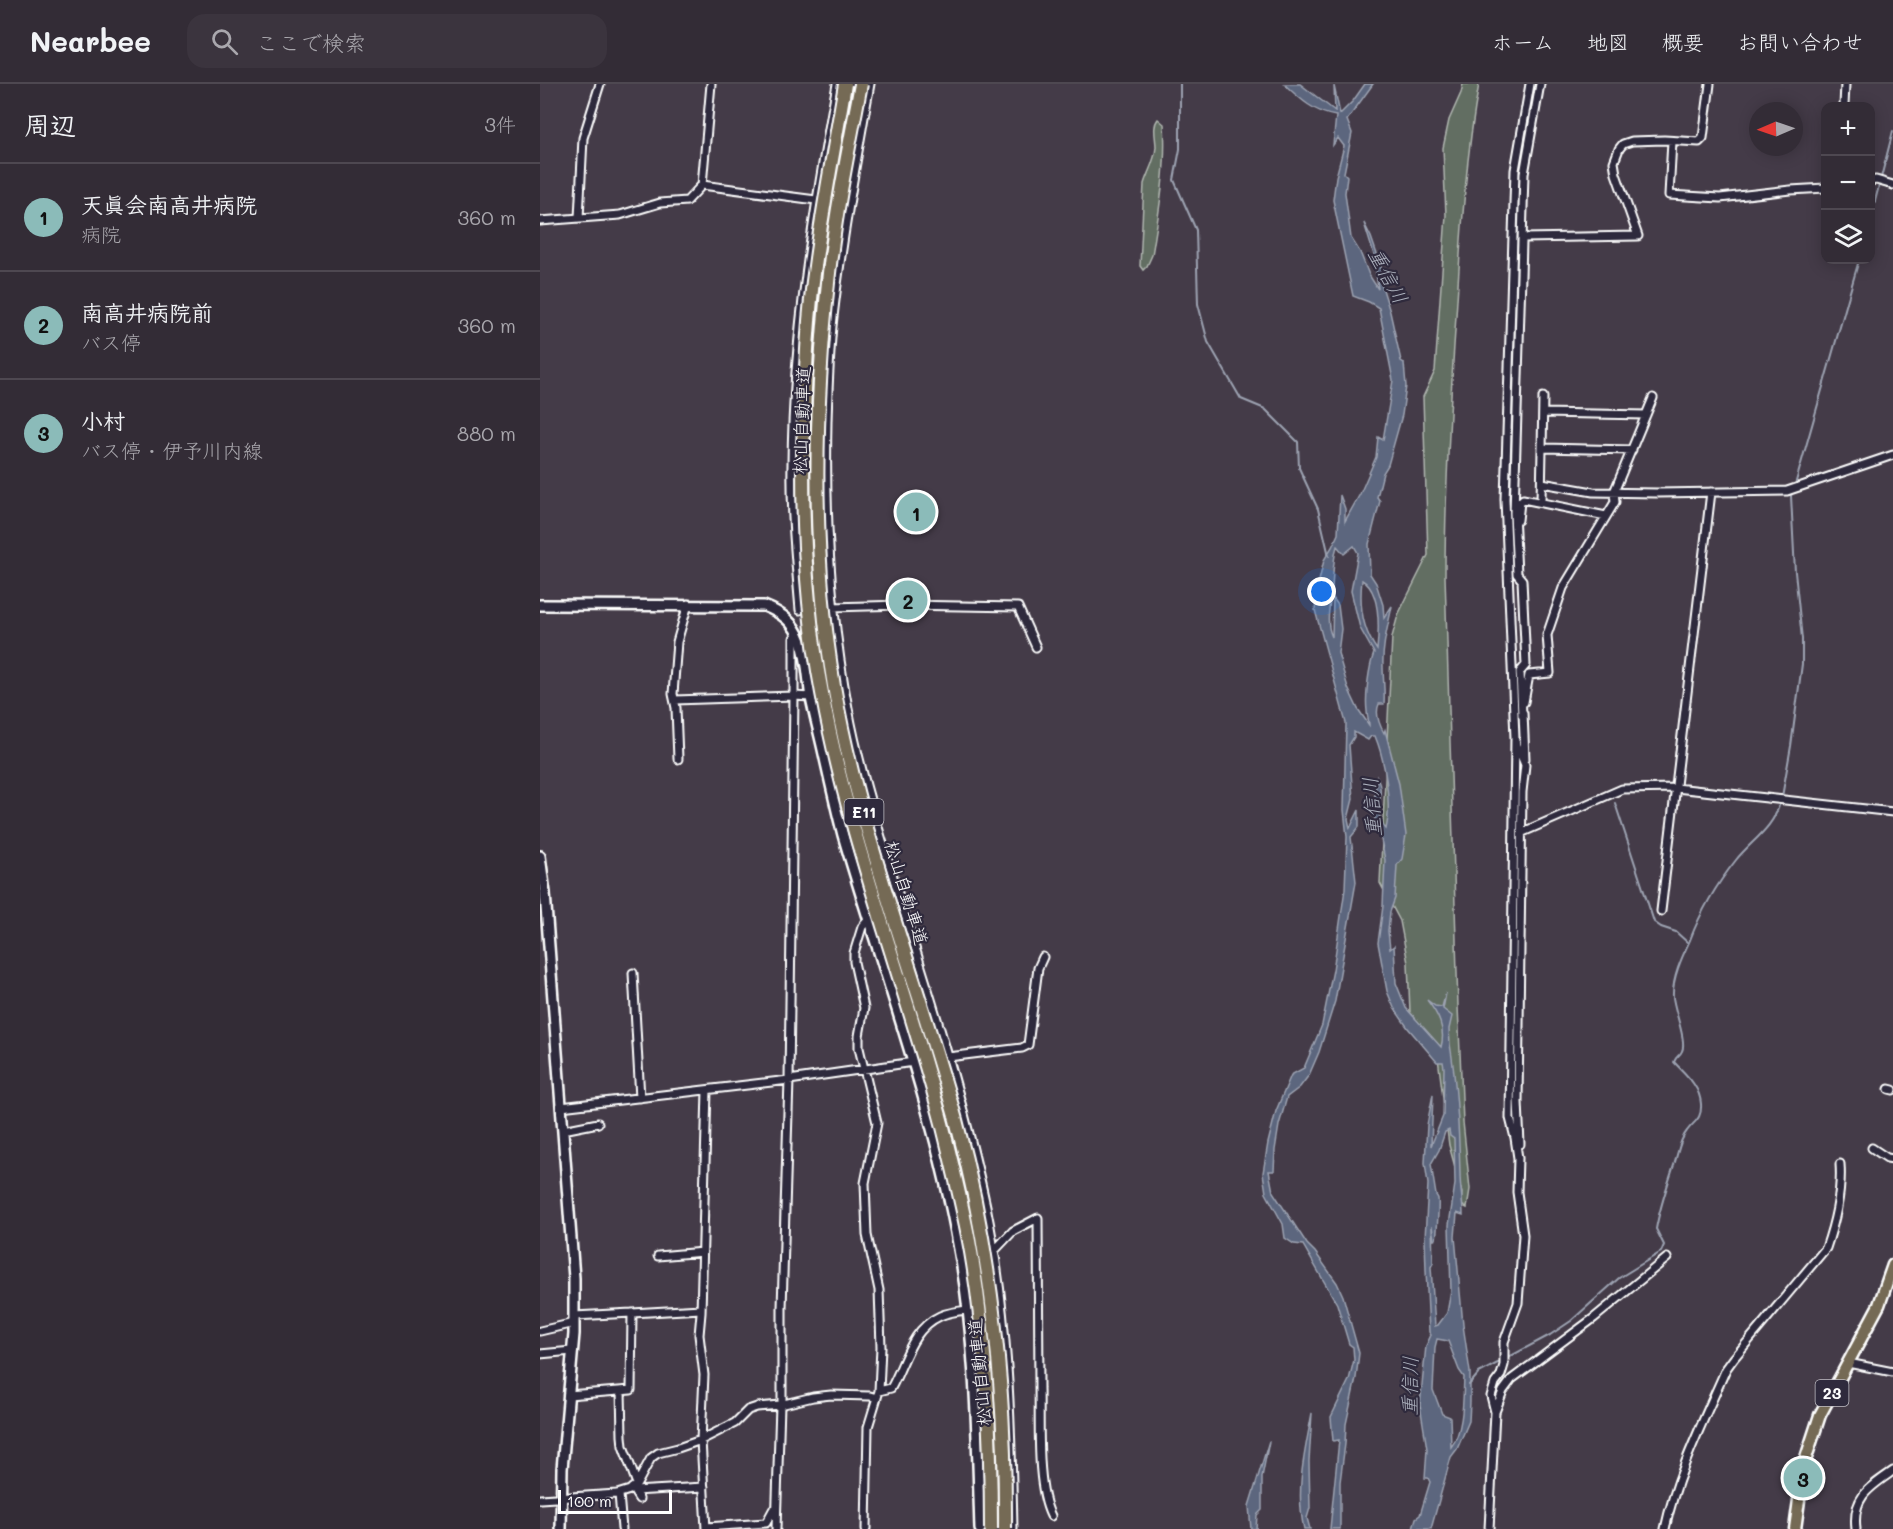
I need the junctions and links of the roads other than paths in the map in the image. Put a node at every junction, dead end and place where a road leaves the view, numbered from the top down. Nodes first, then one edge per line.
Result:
1 (600, 84) edge
2 (711, 84) edge
3 (837, 84) edge
4 (845, 84) edge
5 (861, 84) edge
6 (870, 84) edge
7 (1530, 84) edge
8 (1540, 84) edge
9 (1710, 84) edge
10 (1845, 84) edge
11 (1844, 102) edge
12 (1672, 141) junction
13 (1875, 180) edge
14 (702, 185) junction
15 (1893, 185) edge
16 (1821, 189) edge
17 (816, 200) junction
18 (579, 218) junction
19 (540, 221) edge
20 (1523, 238) junction
21 (1543, 397) dead end
22 (1653, 398) dead end
23 (1543, 414) junction
24 (1646, 416) junction
25 (1543, 448) junction
26 (1632, 450) junction
27 (1893, 455) edge
28 (1542, 483) junction
29 (1614, 492) junction
30 (1711, 492) junction
31 (1541, 501) junction
32 (1606, 516) junction
33 (1515, 545) junction
34 (1507, 574) junction
35 (688, 604) junction
36 (540, 605) edge
37 (834, 607) junction
38 (800, 610) junction
39 (787, 618) junction
40 (799, 634) junction
41 (1036, 648) dead end
42 (794, 696) junction
43 (811, 697) junction
44 (675, 700) junction
45 (1522, 715) junction
46 (1515, 738) junction
47 (678, 759) dead end
48 (1525, 765) junction
49 (1676, 788) junction
50 (1893, 812) edge
51 (1523, 832) junction
52 (540, 856) edge
53 (1661, 911) dead end
54 (869, 919) junction
55 (1043, 957) dead end
56 (633, 973) dead end
57 (948, 1057) junction
58 (914, 1062) junction
59 (864, 1069) junction
60 (789, 1080) junction
61 (707, 1090) junction
62 (640, 1098) junction
63 (561, 1107) junction
64 (598, 1124) dead end
65 (563, 1130) junction
66 (1872, 1148) dead end
67 (1518, 1158) junction
68 (1893, 1160) edge
69 (1840, 1164) dead end
70 (994, 1250) junction
71 (703, 1252) junction
72 (658, 1256) dead end
73 (1667, 1258) dead end
74 (1893, 1265) edge
75 (701, 1309) junction
76 (968, 1310) junction
77 (632, 1313) junction
78 (574, 1319) junction
79 (540, 1331) edge
80 (572, 1351) junction
81 (540, 1354) edge
82 (1848, 1363) junction
83 (1893, 1372) edge
84 (621, 1391) junction
85 (568, 1395) junction
86 (878, 1395) junction
87 (781, 1405) junction
88 (1495, 1412) junction
89 (701, 1440) junction
90 (1893, 1471) edge
91 (704, 1487) junction
92 (634, 1488) junction
93 (619, 1494) junction
94 (540, 1499) edge
95 (561, 1499) junction
96 (639, 1499) dead end
97 (777, 1508) junction
98 (1051, 1516) dead end
99 (706, 1528) edge
100 (561, 1529) edge
101 (622, 1529) edge
102 (776, 1529) edge
103 (866, 1529) edge
104 (980, 1529) edge
105 (991, 1529) edge
106 (1005, 1529) edge
107 (1013, 1529) edge
108 (1489, 1529) edge
109 (1665, 1529) edge
110 (1795, 1529) edge
111 (1856, 1529) edge

1 - 18 street
2 - 14 street
3 - 17 street
4 - 105 highway, 松山自動車道 / E11, bridge
5 - 106 highway, 松山自動車道 / E11, bridge
6 - 37 street
7 - 34 street
8 - 20 street
9 - 12 street
10 - 11 street
12 - 16 street
12 - 20 street
13 - 15 street
14 - 17 street
14 - 18 street
17 - 38 street
18 - 19 street
20 - 33 street
21 - 23 street
22 - 24 street
23 - 24 street
23 - 25 street
24 - 26 street
25 - 26 street
25 - 28 street
26 - 29 street
27 - 30 street
28 - 29 street
28 - 31 street
29 - 30 street
29 - 32 street
30 - 49 street
31 - 32 street
31 - 33 street
32 - 45 street
33 - 34 street
33 - 45 street
34 - 46 street
35 - 36 street
35 - 39 street
35 - 44 street
37 - 38 street
37 - 41 street
37 - 57 street
38 - 39 street
39 - 40 street
40 - 42 street
40 - 43 street
42 - 43 street
42 - 44 street
42 - 60 street
43 - 54 street
44 - 47 street
45 - 48 street
46 - 48 street
46 - 67 street
48 - 51 street
49 - 50 street
49 - 51 street
49 - 53 street
51 - 67 street
52 - 63 street
54 - 58 street
54 - 59 street
55 - 57 street
56 - 62 street
57 - 70 street
58 - 59 street
58 - 76 street
59 - 60 street
59 - 86 street
60 - 61 street
60 - 87 street
61 - 62 street
61 - 71 street
62 - 63 street
63 - 65 street
64 - 65 street
65 - 78 street
66 - 68 street
67 - 88 street
69 - 109 street
70 - 98 street
70 - 107 street
71 - 72 street
71 - 75 street
73 - 88 street
74 - 82 main road, 23
75 - 77 street
75 - 89 street
76 - 86 street
76 - 104 street
77 - 78 street
77 - 84 street
78 - 79 street
78 - 80 street
80 - 81 street
80 - 85 street
82 - 83 street
82 - 110 main road, 23
84 - 85 street
84 - 92 street
85 - 95 street
86 - 87 street
86 - 103 street
87 - 89 street
87 - 97 street
88 - 108 street
89 - 91 street
89 - 92 street
90 - 111 street
91 - 92 street
91 - 99 street
92 - 93 street
92 - 96 street
93 - 95 street
93 - 101 street
94 - 95 street
95 - 100 street
97 - 99 street
97 - 102 street

